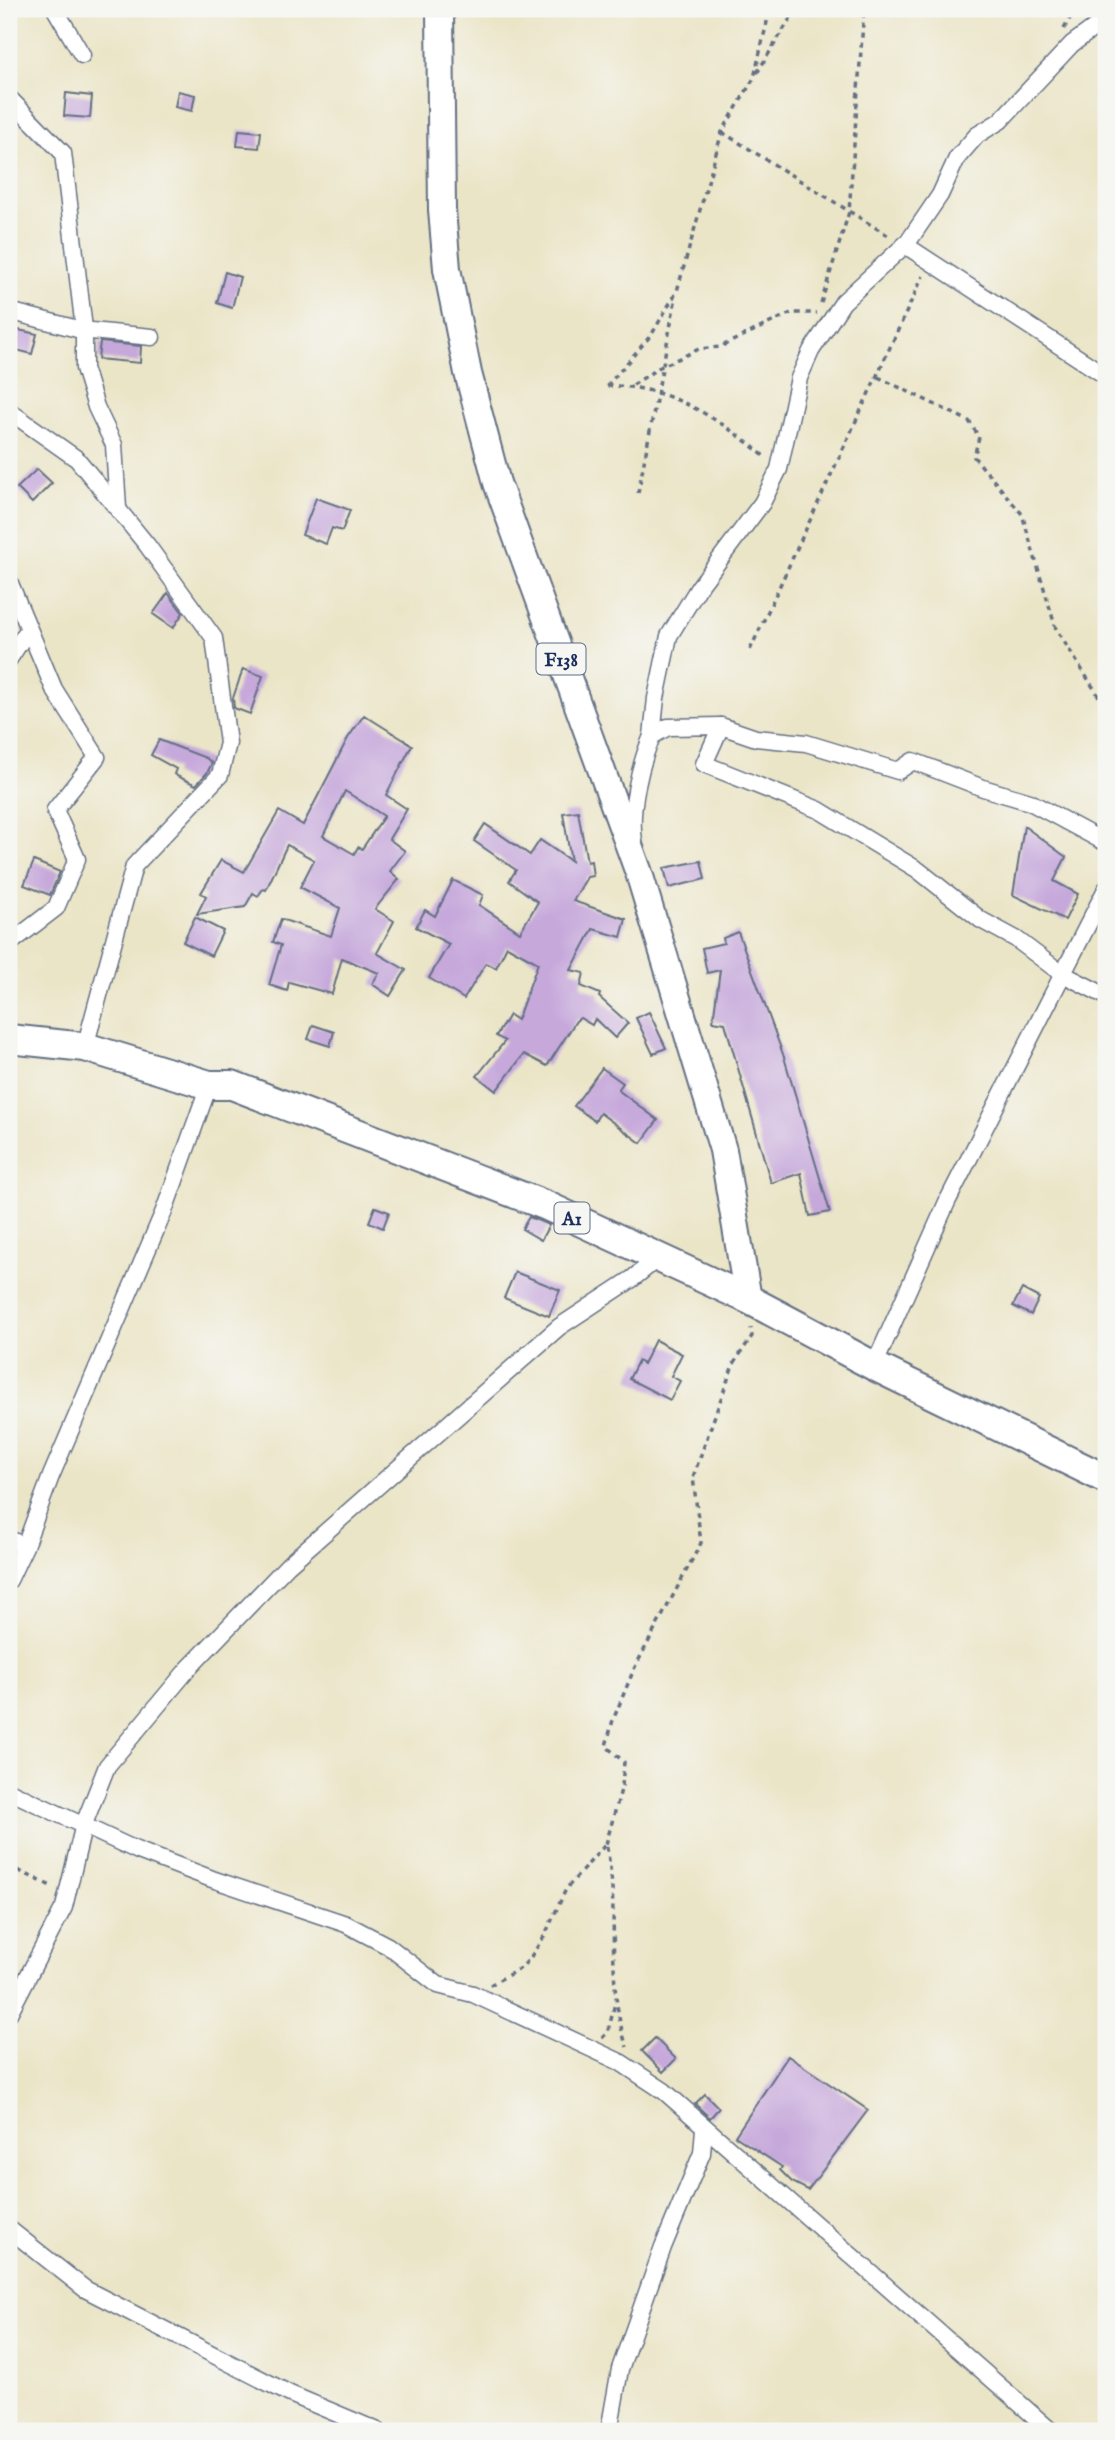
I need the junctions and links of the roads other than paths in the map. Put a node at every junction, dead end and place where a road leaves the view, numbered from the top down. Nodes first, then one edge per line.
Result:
1 (55, 9) edge
2 (440, 9) edge
3 (1106, 19) edge
4 (82, 55) dead end
5 (9, 98) edge
6 (905, 245) junction
7 (9, 311) edge
8 (84, 329) junction
9 (152, 337) dead end
10 (1106, 376) edge
11 (9, 411) edge
12 (118, 508) junction
13 (9, 581) edge
14 (28, 630) junction
15 (9, 659) edge
16 (721, 726) junction
17 (652, 736) junction
18 (1106, 843) edge
19 (639, 873) junction
20 (1106, 889) edge
21 (9, 944) edge
22 (1061, 973) junction
23 (1106, 996) edge
24 (9, 1039) edge
25 (85, 1047) junction
26 (209, 1085) junction
27 (658, 1258) junction
28 (748, 1299) junction
29 (874, 1366) junction
30 (1106, 1479) edge
31 (9, 1539) edge
32 (25, 1546) junction
33 (9, 1580) edge
34 (9, 1791) edge
35 (84, 1824) junction
36 (9, 2013) edge
37 (704, 2129) junction
38 (9, 2229) edge
39 (378, 2431) edge
40 (609, 2431) edge
41 (1051, 2431) edge

1 - 4 street
2 - 19 main road, F138
3 - 6 street
5 - 8 street
6 - 10 street
6 - 17 street
7 - 8 street
8 - 9 street
8 - 12 street
11 - 12 street
12 - 25 street
13 - 14 street
14 - 15 street
14 - 21 street
16 - 17 street
16 - 18 street
16 - 22 street
17 - 19 street
19 - 28 main road, F138
20 - 22 street
22 - 23 street
22 - 29 street
24 - 25 highway, A1
25 - 26 highway, A1
26 - 27 highway, A1
26 - 32 street
27 - 28 highway, A1
27 - 35 street
28 - 29 highway, A1
29 - 30 highway, A1
31 - 32 street
32 - 33 street
34 - 35 street
35 - 36 street
35 - 37 street
37 - 40 street
37 - 41 street
38 - 39 street

